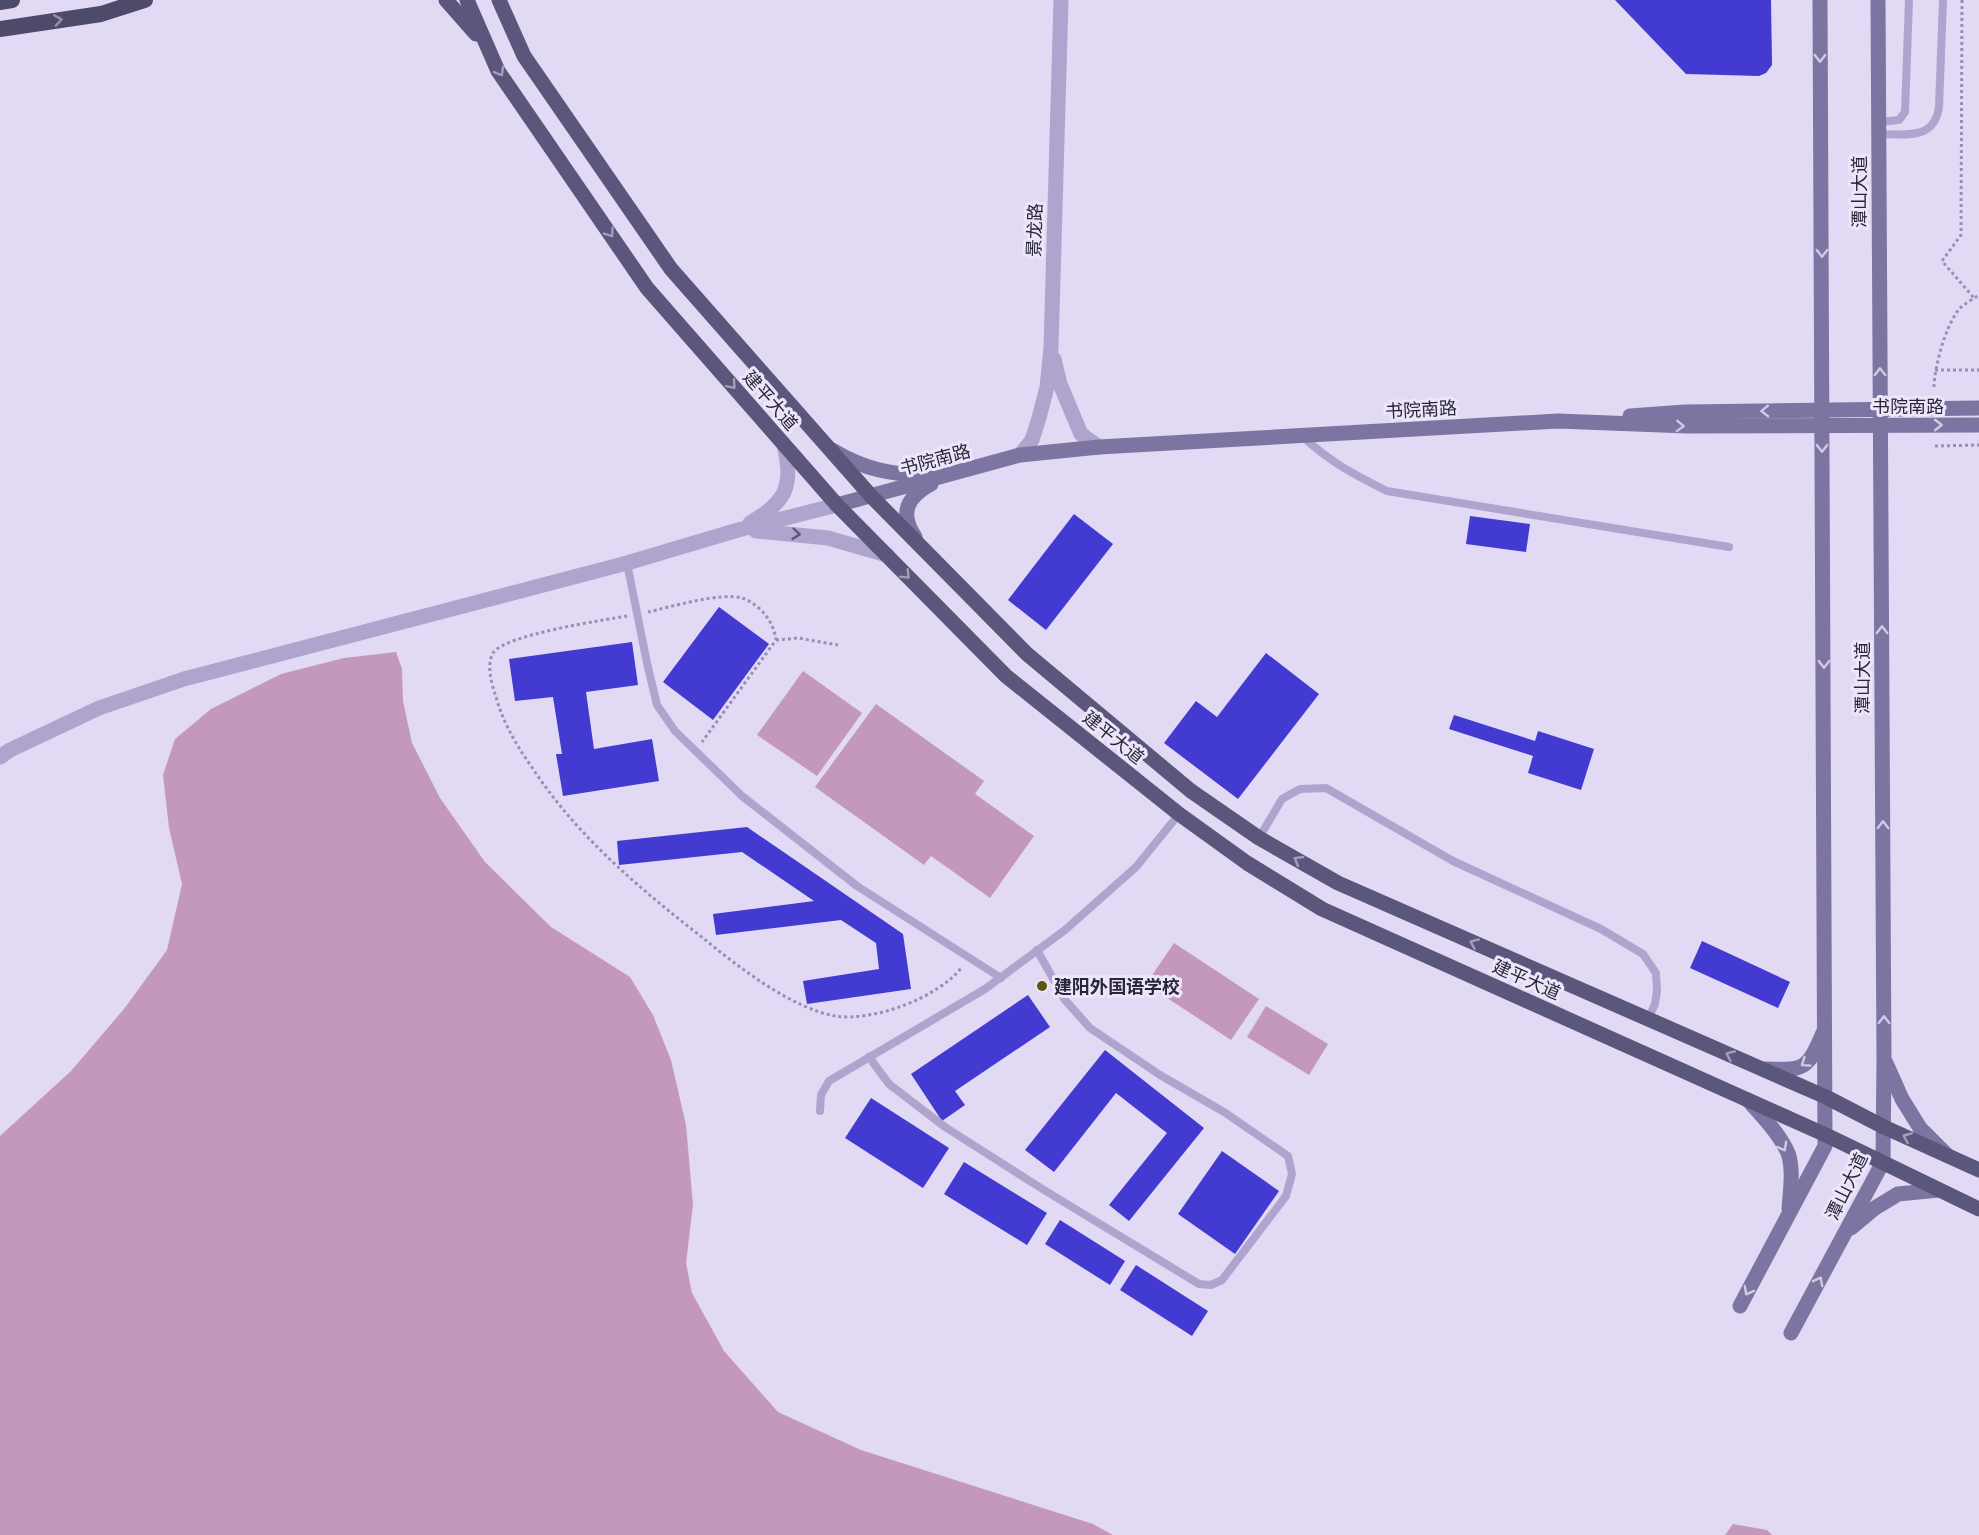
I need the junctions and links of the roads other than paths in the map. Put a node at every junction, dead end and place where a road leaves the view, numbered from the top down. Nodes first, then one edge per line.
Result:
1 (12, 0) edge
2 (145, 0) edge
3 (447, 0) edge
4 (467, 0) edge
5 (499, 0) edge
6 (508, 0) edge
7 (1061, 0) edge
8 (1820, 0) edge
9 (1878, 0) edge
10 (1909, 0) edge
11 (1943, 0) edge
12 (0, 2) edge
13 (0, 29) edge
14 (513, 30) junction
15 (486, 45) junction
16 (1879, 128) junction
17 (1051, 348) junction
18 (1979, 408) edge
19 (1880, 409) junction
20 (1823, 418) junction
21 (1979, 425) edge
22 (1880, 426) junction
23 (1302, 436) junction
24 (784, 445) junction
25 (828, 447) junction
26 (1099, 447) junction
27 (1020, 455) junction
28 (944, 477) junction
29 (871, 496) junction
30 (837, 505) junction
31 (738, 530) junction
32 (922, 548) junction
33 (1729, 548) dead end
34 (887, 555) junction
35 (627, 563) junction
36 (0, 757) edge
37 (1179, 814) junction
38 (1259, 838) junction
39 (1037, 950) junction
40 (1001, 978) junction
41 (1648, 1019) junction
42 (1826, 1027) junction
43 (868, 1057) junction
44 (1884, 1059) junction
45 (1764, 1070) junction
46 (1826, 1096) junction
47 (1748, 1100) junction
48 (820, 1111) dead end
49 (1884, 1127) junction
50 (1826, 1135) junction
51 (1947, 1155) junction
52 (1883, 1162) junction
53 (1979, 1170) edge
54 (1939, 1190) junction
55 (1979, 1209) edge
56 (1788, 1215) junction
57 (1844, 1234) junction
58 (1740, 1306) dead end
59 (1791, 1333) dead end

1 - 12 highway
13 -> 2 highway
3 - 15 main road
4 - 15 main road, 建平大道
5 - 14 main road, 建平大道
6 - 14 main road
7 - 17 street, 景龙路
8 -> 20 main road, 潭山大道
9 - 16 main road, 潭山大道
10 - 16 lane
11 - 16 lane
14 - 25 main road, 建平大道
15 -> 24 main road, 建平大道
19 -> 16 main road, 潭山大道
17 - 26 street
17 - 27 street, 景龙路
18 - 19 main road
19 - 20 main road
19 - 22 main road, 潭山大道
20 - 22 main road, 书院南路
20 - 23 main road, 书院南路
20 -> 42 main road, 潭山大道
22 -> 21 main road, 书院南路
44 -> 22 main road, 潭山大道
23 - 26 main road, 书院南路
23 - 33 lane
24 - 30 main road, 建平大道
24 - 31 street
25 - 28 main road
25 - 29 main road, 建平大道
26 - 27 main road, 书院南路
27 - 28 main road, 书院南路
28 - 29 main road, 书院南路
28 - 32 main road
29 - 30 main road, 书院南路
29 - 32 main road, 建平大道
30 - 31 street
30 - 34 main road, 建平大道
31 -> 34 street
31 - 35 street
32 - 38 main road, 建平大道
34 -> 37 main road, 建平大道
35 - 36 street
35 - 40 lane
37 - 39 lane
37 - 47 main road, 建平大道
41 -> 38 main road, 建平大道
38 - 41 lane
39 - 40 lane
39 - 43 lane
40 - 43 lane
45 -> 41 main road, 建平大道
42 -> 45 main road
42 - 46 main road, 潭山大道
43 - 48 lane
44 - 49 main road, 潭山大道
44 - 51 main road
45 - 46 main road, 建平大道
46 - 49 main road, 建平大道
46 - 50 main road, 潭山大道
47 - 50 main road, 建平大道
47 -> 56 main road
51 -> 49 main road, 建平大道
49 - 52 main road, 潭山大道
50 - 52 main road, 建平大道
50 - 56 main road, 潭山大道
51 - 53 main road, 建平大道
52 - 54 main road, 建平大道
52 - 57 main road, 潭山大道
54 - 55 main road, 建平大道
54 - 57 main road
56 -> 58 main road, 潭山大道
59 -> 57 main road, 潭山大道

